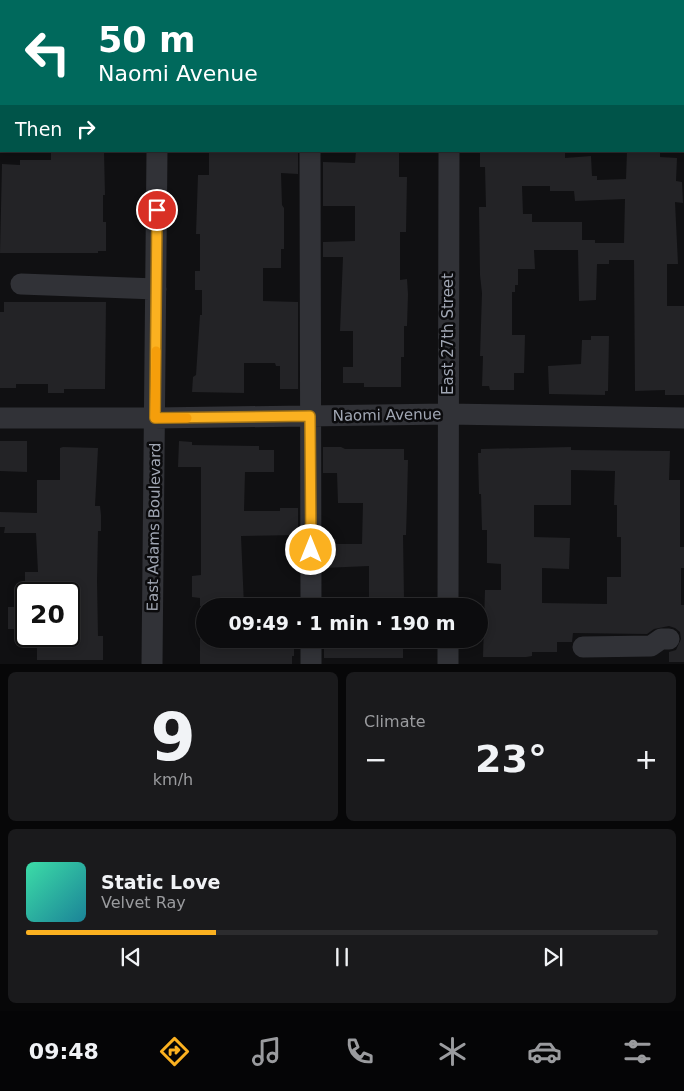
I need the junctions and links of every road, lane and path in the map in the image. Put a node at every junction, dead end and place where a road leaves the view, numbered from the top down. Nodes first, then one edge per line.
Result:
1 (157, 152) edge
2 (310, 152) edge
3 (449, 152) edge
4 (21, 284) dead end
5 (156, 288) junction
6 (447, 414) junction
7 (310, 416) junction
8 (0, 418) edge
9 (155, 418) junction
10 (684, 418) edge
11 (311, 598) edge
12 (448, 598) edge
13 (669, 639) dead end
14 (583, 647) dead end
15 (311, 648) edge
16 (448, 648) edge
17 (152, 664) edge
18 (311, 664) edge
19 (448, 664) edge

1 - 5 street, East Adams Boulevard
2 - 7 street
3 - 6 street, East 27th Street
4 - 5 street
5 - 9 street, East Adams Boulevard
6 - 7 street, Naomi Avenue
6 - 10 street, Naomi Avenue
6 - 12 street, East 27th Street
7 - 9 street, Naomi Avenue
7 - 11 street
8 - 9 street, Naomi Avenue
9 - 17 street, East Adams Boulevard
13 - 14 street
15 - 18 street
16 - 19 street

